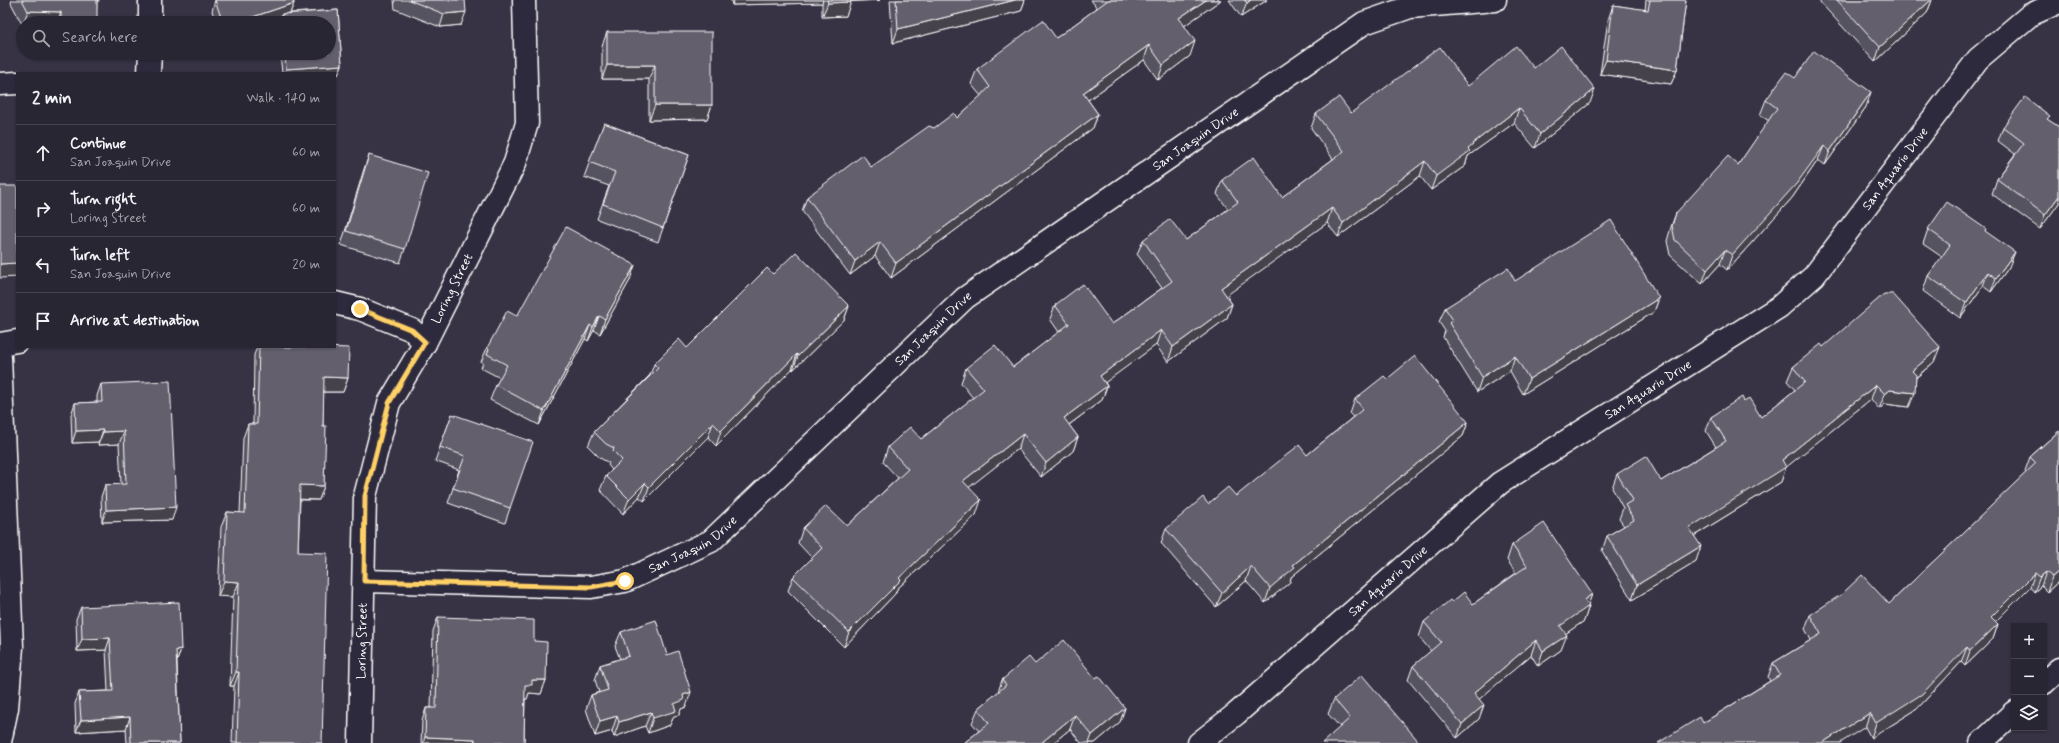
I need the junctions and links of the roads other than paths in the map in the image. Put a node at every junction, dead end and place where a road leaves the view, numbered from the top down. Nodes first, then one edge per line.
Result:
1 (150, 0) edge
2 (524, 0) edge
3 (1495, 0) edge
4 (2059, 2) edge
5 (150, 16) edge
6 (150, 60) edge
7 (149, 72) edge
8 (16, 83) edge
9 (0, 84) edge
10 (336, 303) edge
11 (16, 341) edge
12 (425, 342) junction
13 (0, 344) edge
14 (0, 357) edge
15 (364, 581) junction
16 (2059, 669) edge
17 (2047, 680) edge
18 (2011, 715) edge
19 (0, 742) edge
20 (360, 743) edge
21 (1199, 743) edge
22 (1981, 743) edge

1 - 5 street
2 - 12 street, Loring Street
3 - 15 street, San Joaquin Drive
4 - 21 street, San Aquario Drive
6 - 7 street
8 - 9 street
10 - 12 street
11 - 13 street
12 - 15 street, Loring Street
14 - 19 street
15 - 20 street, Loring Street
16 - 17 street
18 - 22 street

